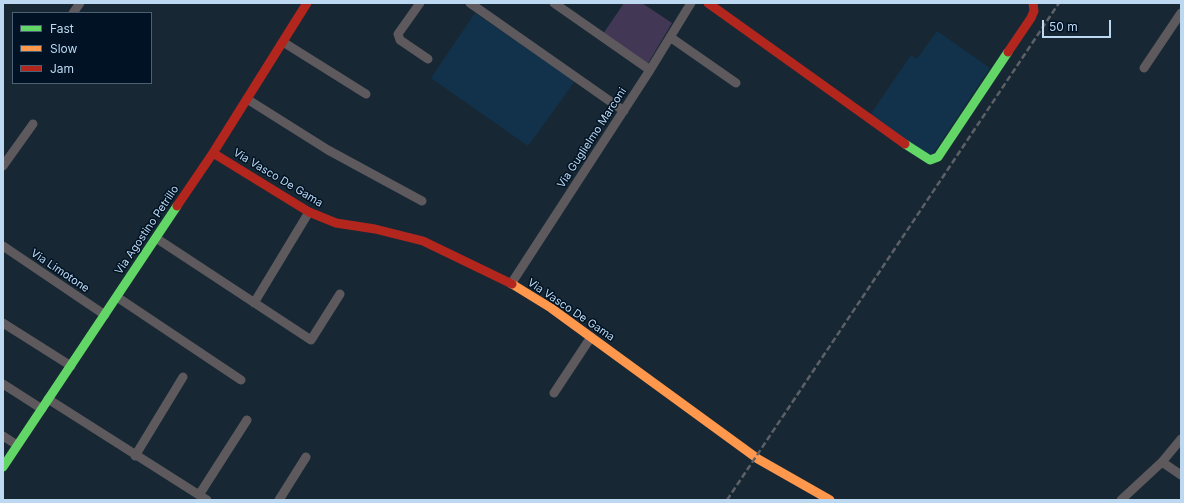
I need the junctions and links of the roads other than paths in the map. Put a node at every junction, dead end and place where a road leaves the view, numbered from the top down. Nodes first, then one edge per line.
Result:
1 (80, 3) edge
2 (307, 3) edge
3 (420, 3) edge
4 (470, 3) edge
5 (554, 3) edge
6 (690, 3) edge
7 (708, 3) edge
8 (1033, 3) edge
9 (74, 12) edge
10 (1181, 13) edge
11 (670, 37) junction
12 (283, 42) junction
13 (428, 59) dead end
14 (1144, 68) dead end
15 (650, 70) junction
16 (736, 83) dead end
17 (366, 94) dead end
18 (247, 99) junction
19 (624, 111) junction
20 (33, 124) dead end
21 (213, 153) junction
22 (3, 166) edge
23 (422, 201) dead end
24 (310, 212) junction
25 (156, 238) junction
26 (3, 246) edge
27 (511, 284) junction
28 (340, 294) dead end
29 (117, 297) junction
30 (254, 303) junction
31 (105, 315) junction
32 (3, 323) edge
33 (591, 337) junction
34 (71, 366) junction
35 (183, 377) dead end
36 (241, 380) dead end
37 (3, 384) edge
38 (554, 393) dead end
39 (48, 399) junction
40 (42, 409) junction
41 (247, 420) dead end
42 (3, 436) edge
43 (1181, 439) edge
44 (17, 445) junction
45 (135, 456) junction
46 (306, 457) dead end
47 (1162, 462) junction
48 (3, 467) edge
49 (1181, 475) edge
50 (203, 498) edge
51 (279, 500) edge
52 (830, 500) edge
53 (1121, 500) edge

1 - 9 street
2 - 12 street, Via Agostino Petrillo
3 - 13 street
4 - 19 street
5 - 15 street
6 - 11 street, Via Guglielmo Marconi
7 - 8 street
10 - 14 street
11 - 15 street, Via Guglielmo Marconi
11 - 16 street
12 - 17 street
12 - 18 street, Via Agostino Petrillo
15 - 19 street, Via Guglielmo Marconi
18 - 21 street, Via Agostino Petrillo
18 - 23 street
19 - 27 street, Via Guglielmo Marconi
20 - 22 street
21 - 24 street, Via Vasco De Gama
21 - 25 street, Via Agostino Petrillo
24 - 27 street, Via Vasco De Gama
24 - 30 street
25 - 29 street, Via Agostino Petrillo
25 - 30 street
26 - 31 street, Via Limotone
27 - 33 street, Via Vasco De Gama
28 - 30 street
29 - 31 street, Via Agostino Petrillo
29 - 36 street
31 - 34 street, Via Agostino Petrillo
32 - 34 street
33 - 38 street
33 - 52 street, Via Vasco De Gama
34 - 39 street, Via Agostino Petrillo
35 - 45 street
37 - 40 street
39 - 40 street, Via Agostino Petrillo
39 - 45 street
40 - 44 street, Via Agostino Petrillo
41 - 50 street
42 - 44 street
43 - 47 street
44 - 48 street, Via Agostino Petrillo
45 - 50 street
46 - 51 street
47 - 49 street
47 - 53 street

